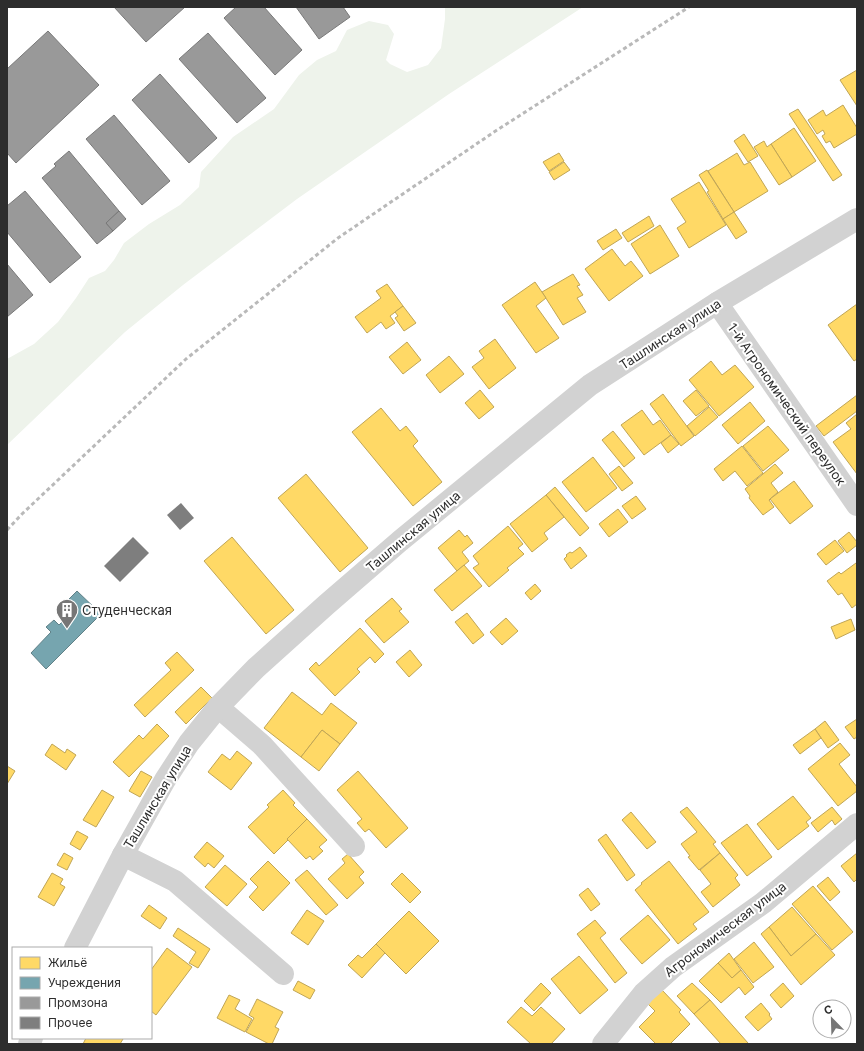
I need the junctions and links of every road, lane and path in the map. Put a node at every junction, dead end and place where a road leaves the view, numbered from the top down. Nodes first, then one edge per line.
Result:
1 (857, 219) edge
2 (717, 303) junction
3 (857, 505) edge
4 (218, 707) junction
5 (857, 824) edge
6 (354, 846) dead end
7 (123, 855) junction
8 (76, 947) edge
9 (283, 974) dead end
10 (603, 1044) edge

1 - 2 street, Ташлинская улица
2 - 3 street, 1-й Агрономический переулок
2 - 4 street, Ташлинская улица
4 - 6 street
4 - 7 street, Ташлинская улица
5 - 10 street, Агрономическая улица
7 - 8 street, Ташлинская улица
7 - 9 street

